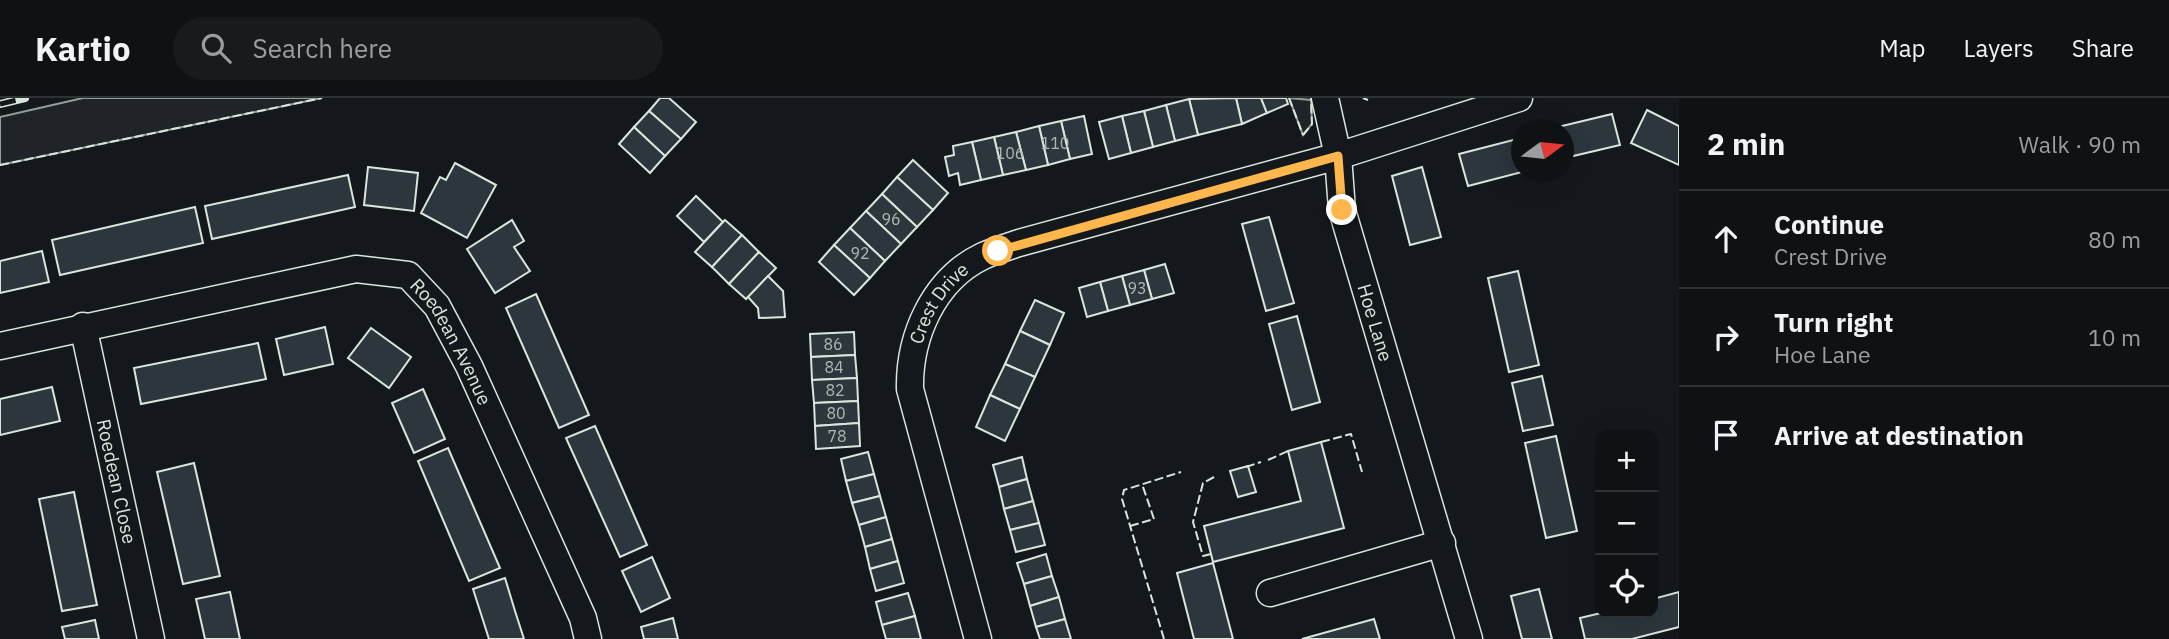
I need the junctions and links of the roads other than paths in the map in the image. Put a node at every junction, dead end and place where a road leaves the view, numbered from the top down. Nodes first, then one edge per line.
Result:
1 (1325, 98) edge
2 (1520, 98) edge
3 (1338, 156) junction
4 (83, 326) junction
5 (0, 346) edge
6 (1442, 542) junction
7 (1270, 593) dead end
8 (151, 639) edge
9 (588, 639) edge
10 (978, 639) edge
11 (1469, 639) edge

1 - 3 street, Hoe Lane
2 - 3 street, Crest Drive
3 - 6 street, Hoe Lane
3 - 10 street, Crest Drive
4 - 5 street, Roedean Avenue
4 - 8 street, Roedean Close
4 - 9 street, Roedean Avenue
6 - 7 street
6 - 11 street, Hoe Lane

